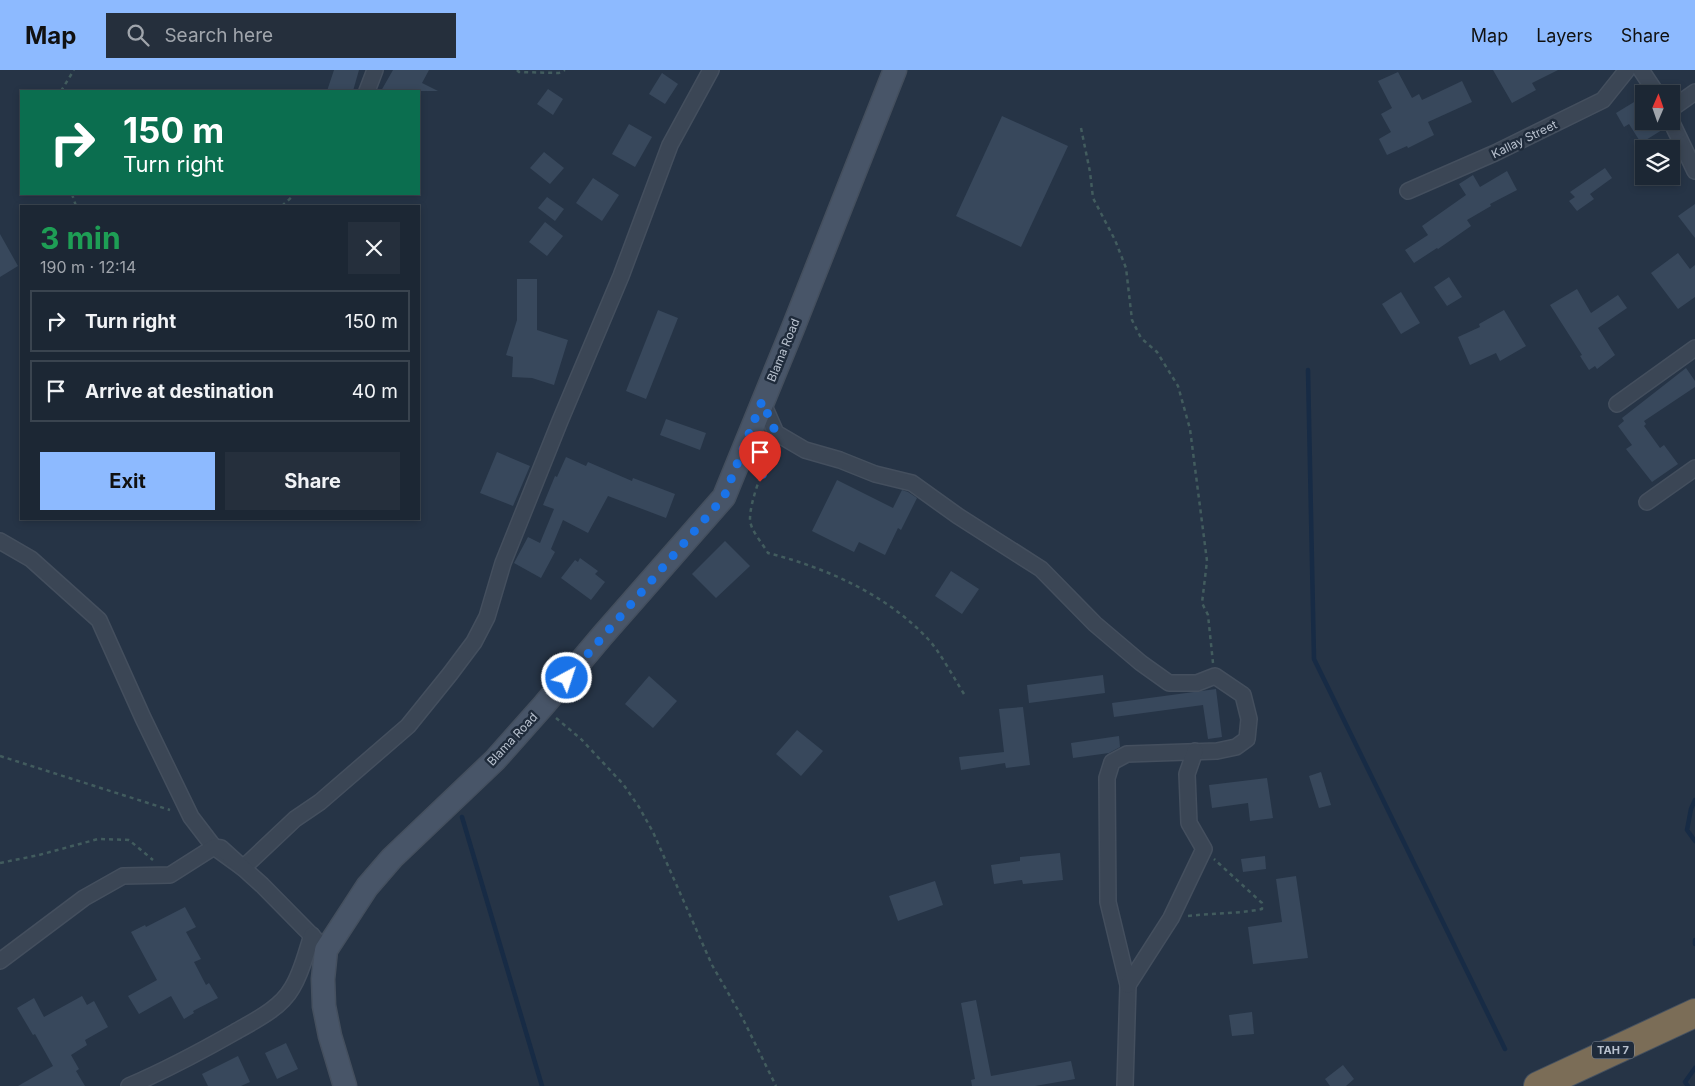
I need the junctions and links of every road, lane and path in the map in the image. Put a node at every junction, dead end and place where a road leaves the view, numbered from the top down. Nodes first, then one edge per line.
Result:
1 (74, 70) edge
2 (375, 70) edge
3 (517, 70) edge
4 (565, 70) edge
5 (711, 70) edge
6 (895, 70) edge
7 (1614, 70) edge
8 (1627, 70) edge
9 (1641, 70) edge
10 (1651, 85) edge
11 (62, 90) edge
12 (367, 90) edge
13 (1695, 92) edge
14 (1604, 100) junction
15 (1680, 103) edge
16 (1081, 128) dead end
17 (1675, 130) edge
18 (1695, 170) edge
19 (1408, 191) dead end
20 (294, 195) edge
21 (283, 205) edge
22 (1695, 348) edge
23 (762, 401) junction
24 (1617, 404) dead end
25 (776, 433) junction
26 (1695, 468) edge
27 (1647, 502) dead end
28 (0, 541) edge
29 (1215, 676) junction
30 (964, 694) dead end
31 (543, 706) junction
32 (1196, 751) junction
33 (0, 756) edge
34 (191, 817) junction
35 (214, 847) junction
36 (1204, 849) junction
37 (0, 863) edge
38 (243, 868) junction
39 (170, 875) junction
40 (1171, 918) junction
41 (319, 943) junction
42 (0, 961) edge
43 (1128, 985) junction
44 (1692, 1014) edge
45 (129, 1086) edge
46 (345, 1086) edge
47 (776, 1086) edge
48 (1125, 1086) edge
49 (1538, 1086) edge

1 - 11 path
2 - 12 street
3 - 4 path
5 - 38 street
6 - 23 street, Blama Road
7 - 14 street
8 - 14 street, Kallay Street
9 - 10 street
13 - 15 street
14 - 19 street, Kallay Street
16 - 29 path
17 - 18 street
20 - 21 path
22 - 24 street
23 - 25 street
23 - 31 street, Blama Road
25 - 29 street
25 - 30 path
26 - 27 street
28 - 34 street
29 - 32 street
31 - 41 street, Blama Road
31 - 47 path
32 - 36 street
32 - 43 street
33 - 34 path
34 - 35 street
35 - 38 street
35 - 39 street
36 - 40 street
36 - 40 path
37 - 39 path
38 - 41 street
39 - 42 street
40 - 43 street
41 - 45 street
41 - 46 street, Blama Road
43 - 48 street
44 - 49 highway, TAH 7

